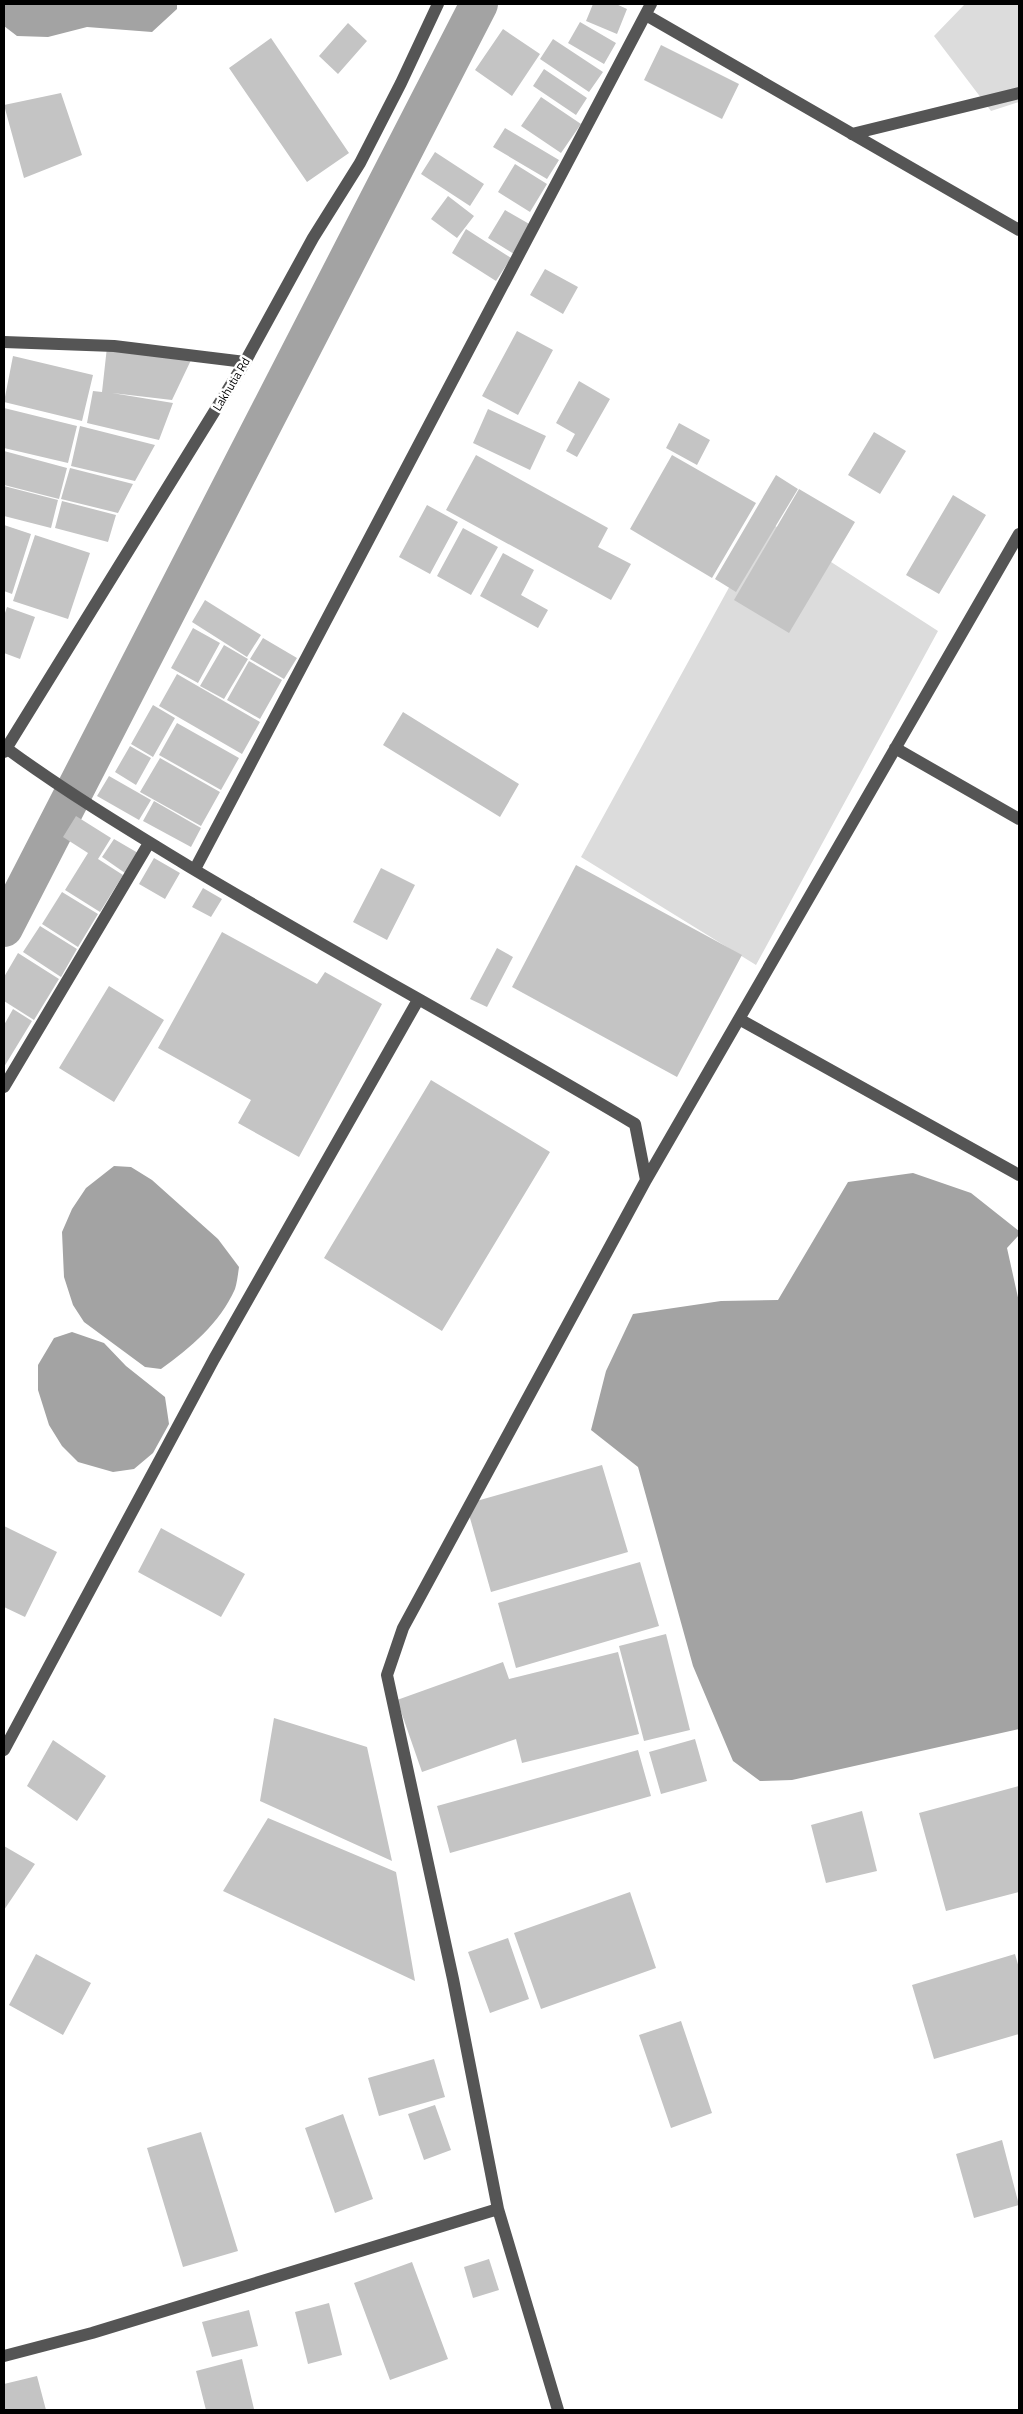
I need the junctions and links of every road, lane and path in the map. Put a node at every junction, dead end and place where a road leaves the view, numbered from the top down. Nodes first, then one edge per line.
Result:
1 (438, 4) edge
2 (648, 9) edge
3 (1019, 93) edge
4 (852, 134) junction
5 (1019, 230) edge
6 (4, 342) edge
7 (245, 362) junction
8 (1019, 534) edge
9 (896, 748) junction
10 (5, 750) edge
11 (1019, 819) edge
12 (149, 843) junction
13 (195, 870) junction
14 (418, 1000) junction
15 (739, 1019) junction
16 (4, 1088) edge
17 (1019, 1175) edge
18 (646, 1180) junction
19 (4, 1750) edge
20 (498, 2209) junction
21 (4, 2356) edge
22 (558, 2410) edge

1 - 7 street, Lakhutia Rd
2 - 4 street
2 - 13 street
3 - 4 street
4 - 5 street
6 - 7 street
7 - 10 street, Lakhutia Rd
8 - 9 street
9 - 11 street
9 - 15 street
10 - 12 street
12 - 13 street
12 - 16 street
13 - 14 street
14 - 18 street
14 - 19 street
15 - 17 street
15 - 18 street
18 - 20 street
20 - 21 street
20 - 22 street

